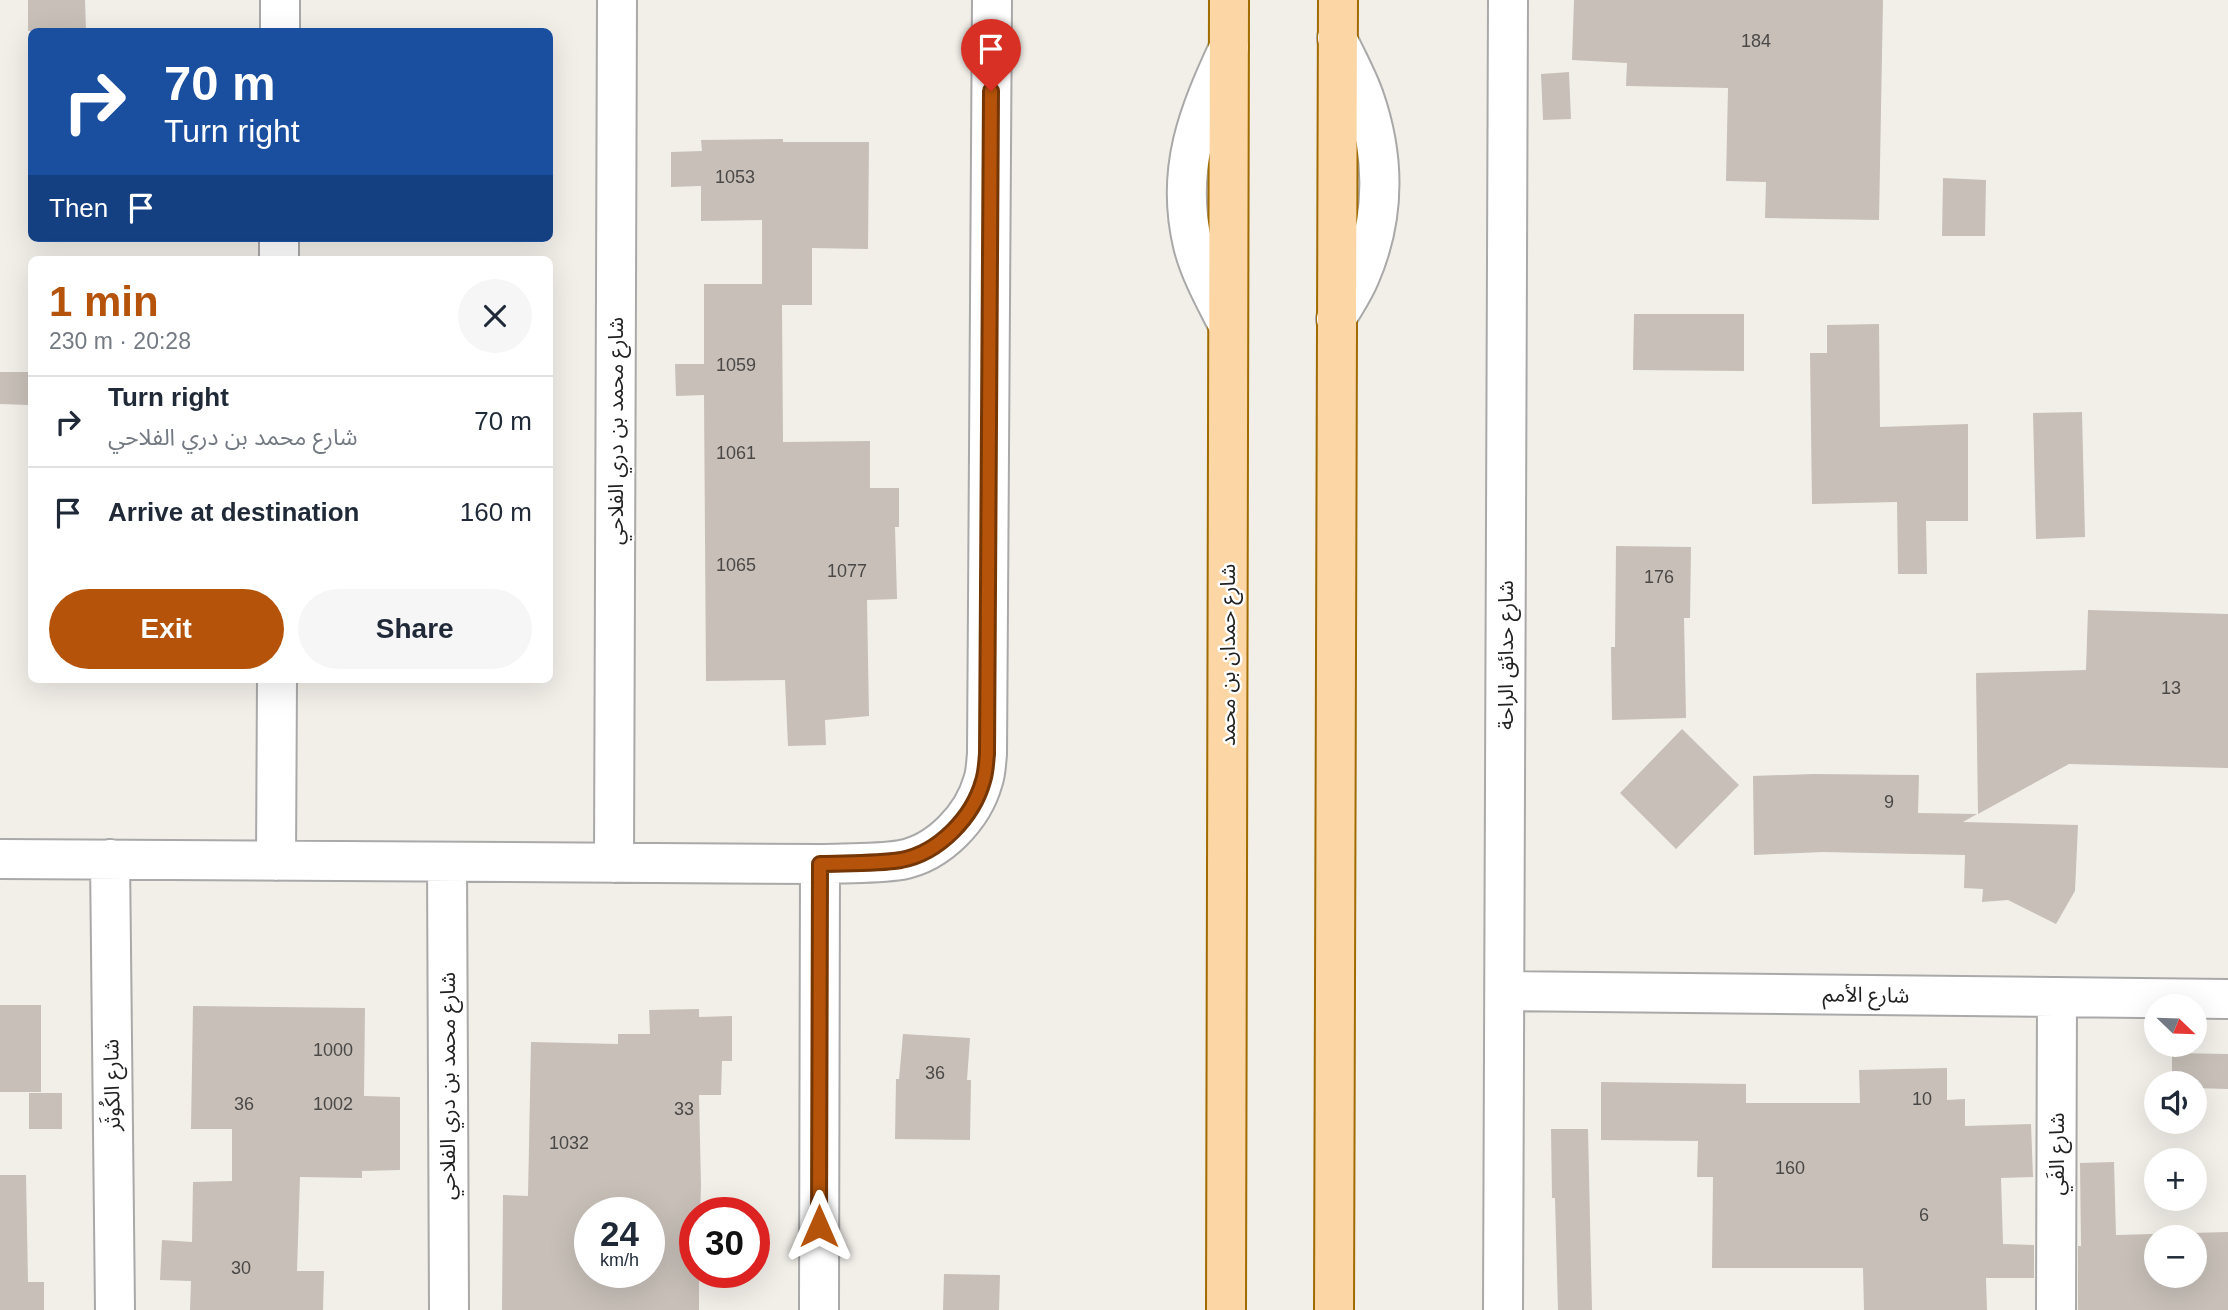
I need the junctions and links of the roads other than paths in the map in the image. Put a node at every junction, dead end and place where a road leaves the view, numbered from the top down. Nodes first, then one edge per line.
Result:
1 (280, 0) edge
2 (617, 0) edge
3 (992, 0) edge
4 (1229, 0) edge
5 (1338, 0) edge
6 (1508, 0) edge
7 (280, 28) edge
8 (276, 683) edge
9 (0, 859) edge
10 (110, 859) junction
11 (276, 861) junction
12 (447, 862) junction
13 (614, 863) junction
14 (820, 864) junction
15 (1505, 991) junction
16 (2057, 997) junction
17 (2228, 999) edge
18 (115, 1310) edge
19 (449, 1310) edge
20 (819, 1310) edge
21 (1226, 1310) edge
22 (1334, 1310) edge
23 (1503, 1310) edge
24 (2056, 1310) edge

1 - 7 street
2 - 13 street, شارع محمد بن دري الفلاحي
3 - 14 street
4 - 21 main road, شارع حمدان بن محمد
5 - 22 main road
6 - 15 street, شارع حدائق الراحة
8 - 11 street
9 - 10 street
10 - 11 street
10 - 18 street, شارع الكُوثَر
11 - 12 street
12 - 13 street
12 - 19 street, شارع محمد بن دري الفلاحي
13 - 14 street
14 - 20 street
15 - 16 street, شارع الأمم
15 - 23 street, شارع حدائق الراحة
16 - 17 street, شارع الأمم
16 - 24 street, شارع الفَي

